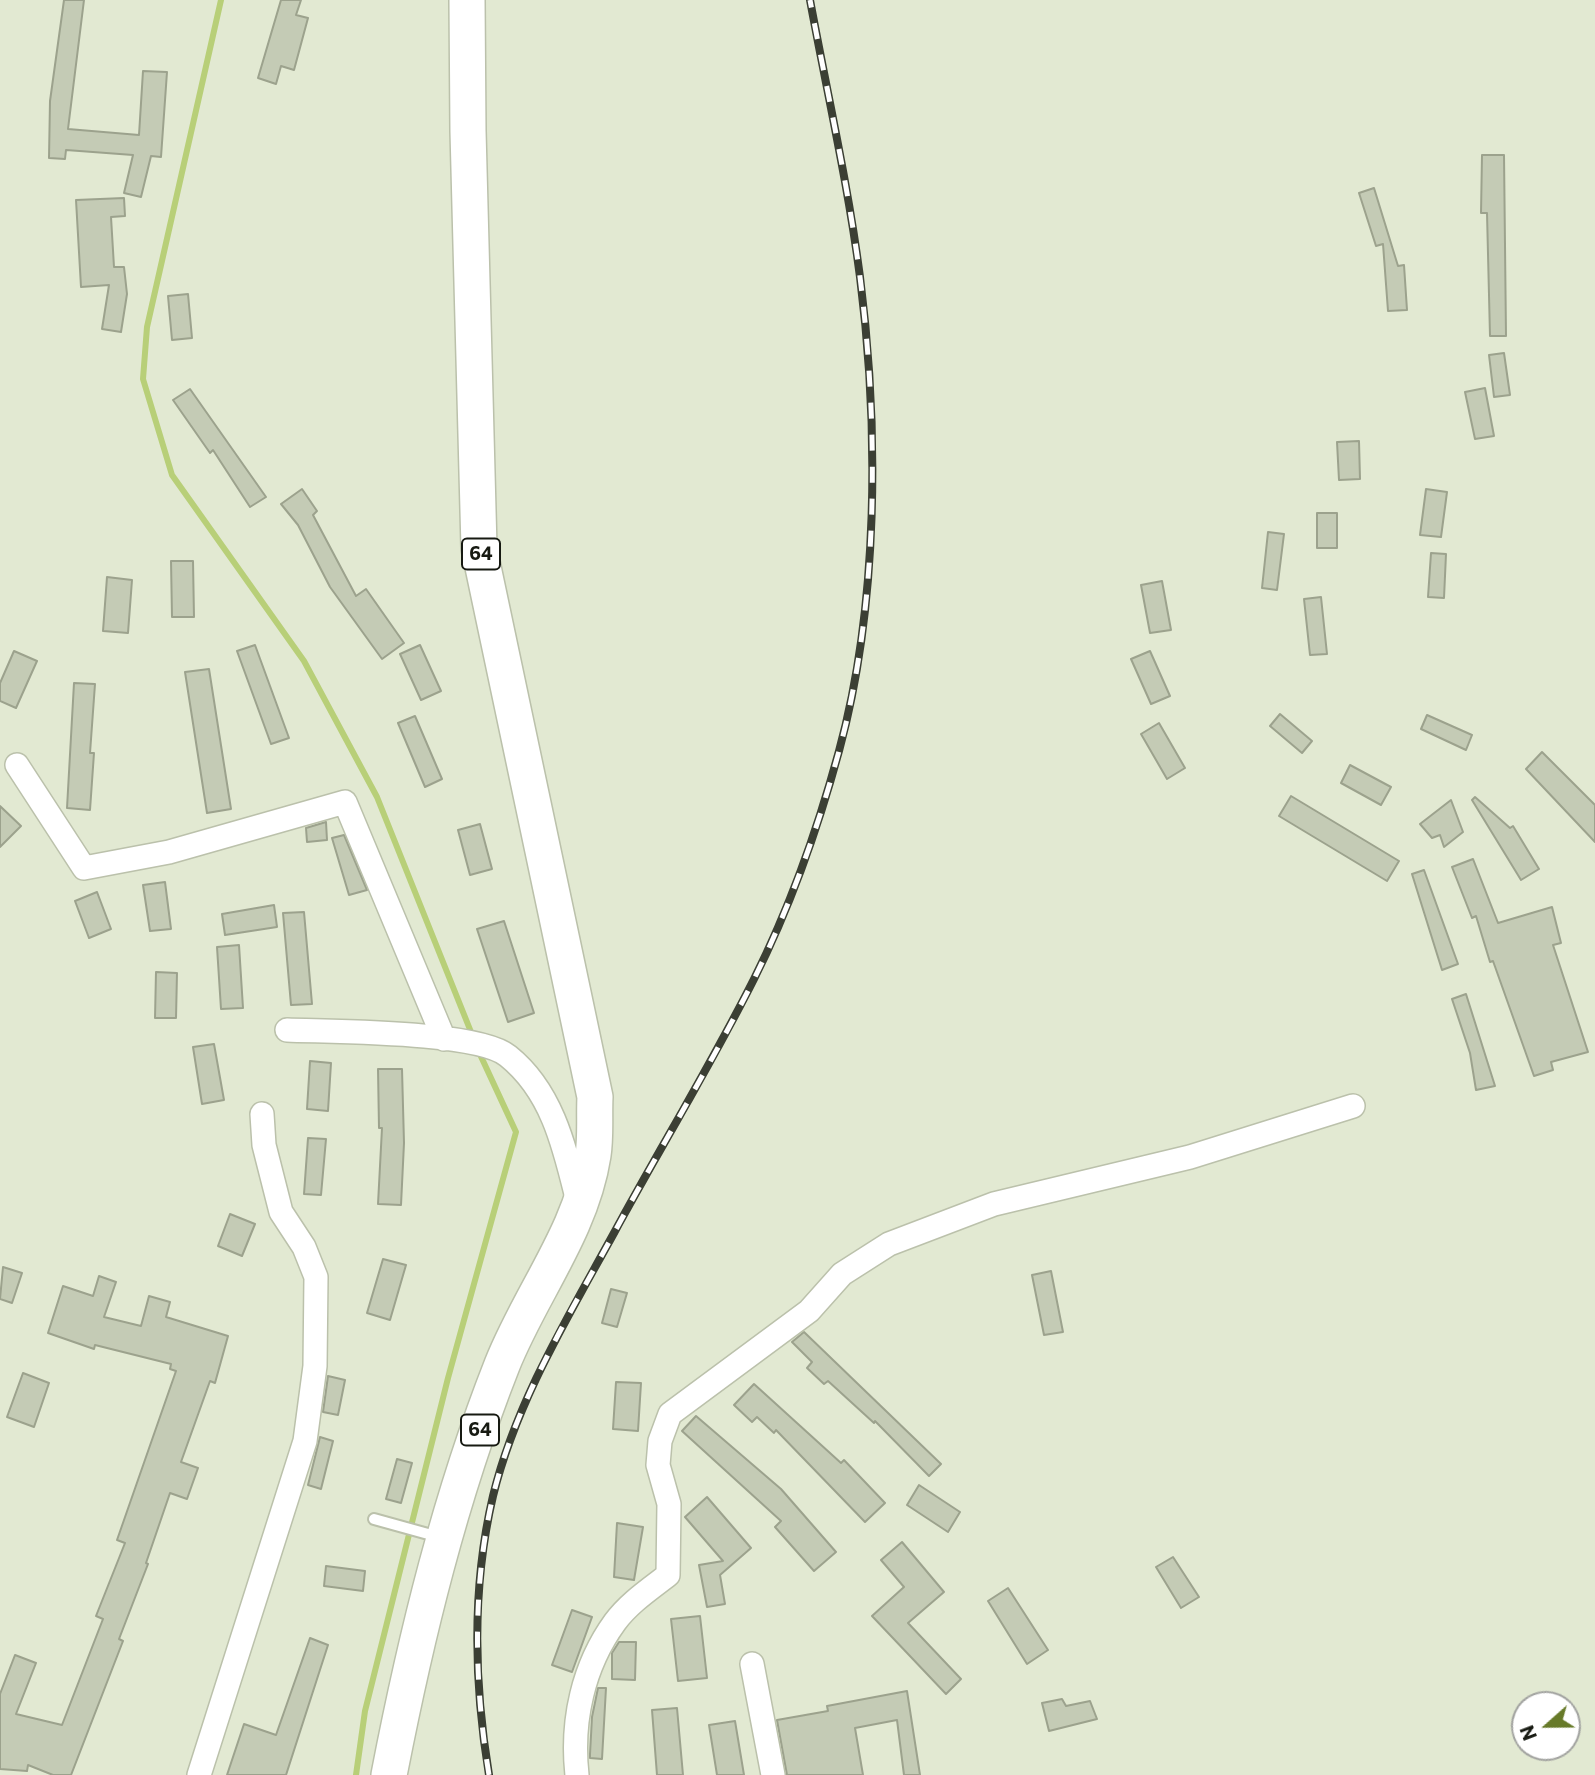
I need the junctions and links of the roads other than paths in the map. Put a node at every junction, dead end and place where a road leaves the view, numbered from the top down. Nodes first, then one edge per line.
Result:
1 (467, 0) edge
2 (17, 765) dead end
3 (287, 1030) dead end
4 (444, 1040) junction
5 (1353, 1106) dead end
6 (262, 1114) dead end
7 (579, 1205) junction
8 (374, 1519) dead end
9 (436, 1536) junction
10 (752, 1664) dead end
11 (199, 1775) edge
12 (389, 1775) edge
13 (577, 1775) edge
14 (773, 1775) edge

1 - 7 main road, 64
2 - 4 street
3 - 4 street
4 - 7 street
5 - 13 street
6 - 11 street
7 - 9 main road, 64
8 - 9 lane
9 - 12 main road, 64
10 - 14 street

